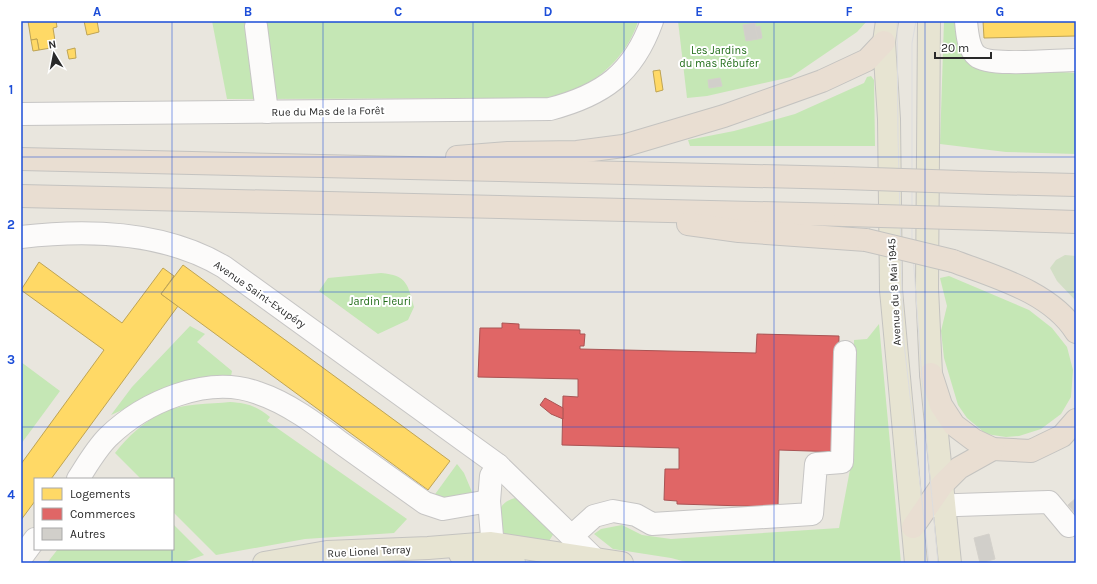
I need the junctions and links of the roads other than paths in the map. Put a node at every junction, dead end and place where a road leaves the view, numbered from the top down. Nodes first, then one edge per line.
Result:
1 (652, 21) edge
2 (929, 21) edge
3 (966, 21) edge
4 (256, 26) dead end
5 (886, 31) edge
6 (1076, 60) edge
7 (267, 112) junction
8 (21, 114) edge
9 (21, 159) edge
10 (319, 166) junction
11 (1076, 185) edge
12 (21, 196) edge
13 (576, 210) junction
14 (1076, 222) edge
15 (21, 237) edge
16 (1076, 332) edge
17 (845, 352) dead end
18 (931, 374) junction
19 (1076, 420) edge
20 (467, 441) junction
21 (994, 449) junction
22 (498, 465) junction
23 (79, 478) edge
24 (938, 499) junction
25 (489, 501) junction
26 (1069, 526) dead end
27 (913, 527) junction
28 (572, 536) junction
29 (34, 539) edge
30 (500, 555) edge
31 (21, 558) edge
32 (596, 560) edge
33 (264, 563) edge
34 (622, 563) edge
35 (916, 563) edge
36 (950, 563) edge

1 - 7 street, Rue du Mas de la Forêt
2 - 18 main road
3 - 6 street
4 - 7 street
5 - 10 highway
5 - 27 main road, Avenue du 8 Mai 1945
7 - 8 street, Rue du Mas de la Forêt
9 - 10 highway
10 - 11 highway, bridge
12 - 13 highway
13 - 14 highway, bridge
13 - 16 highway, bridge
15 - 20 street, Avenue Saint-Exupéry
17 - 28 street
18 - 21 highway
18 - 24 main road
19 - 21 highway
20 - 22 street, Avenue Saint-Exupéry
20 - 25 street
21 - 24 highway
22 - 25 street
22 - 28 street, Avenue Saint-Exupéry
23 - 25 street
24 - 26 street
24 - 27 highway
24 - 36 main road
25 - 30 street
27 - 35 main road, Avenue du 8 Mai 1945
28 - 32 street, Avenue Saint-Exupéry
29 - 31 street
30 - 32 main road, Rue Lionel Terray
30 - 33 main road, Rue Lionel Terray
32 - 34 main road, Rue Lionel Terray

